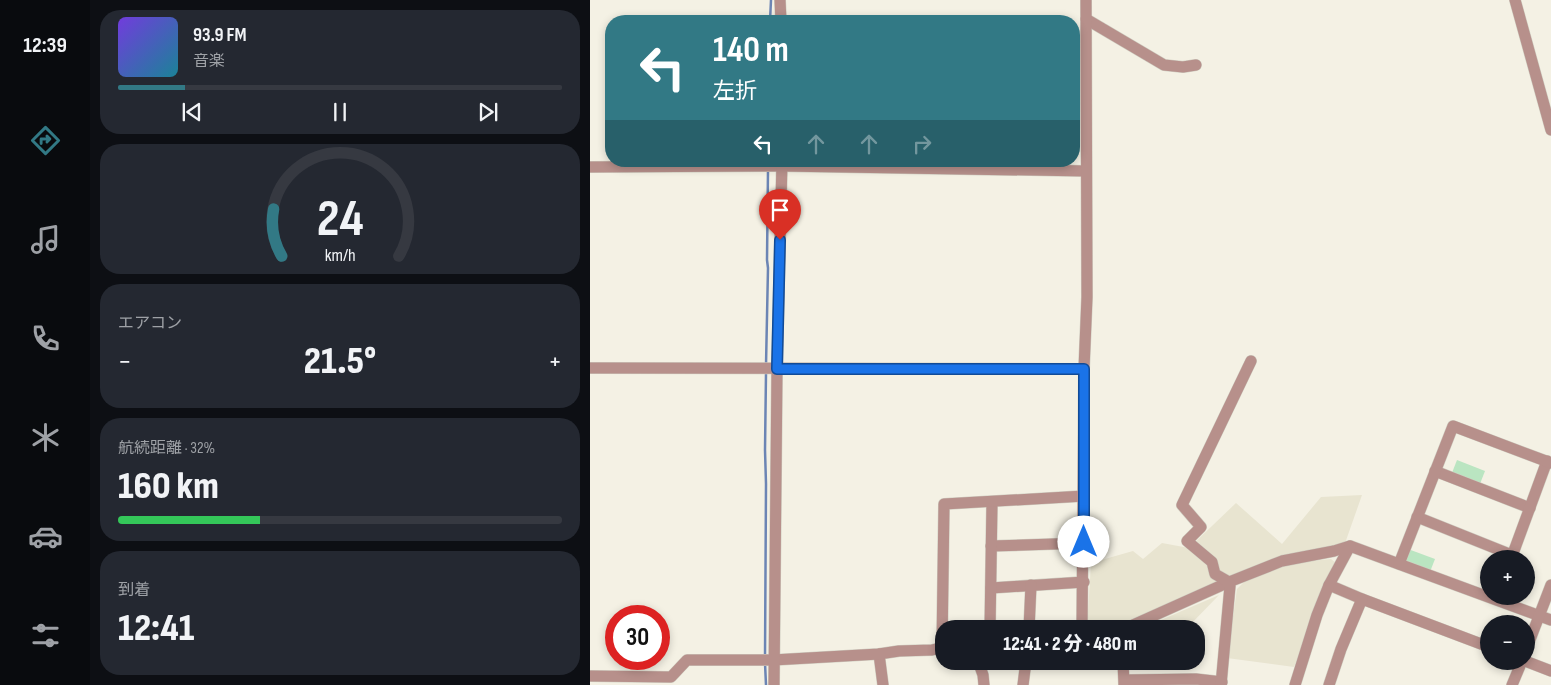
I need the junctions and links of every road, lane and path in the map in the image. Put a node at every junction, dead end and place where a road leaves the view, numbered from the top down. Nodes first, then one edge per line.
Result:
1 (780, 0) edge
2 (1086, 0) edge
3 (1515, 0) edge
4 (780, 15) edge
5 (1086, 19) junction
6 (1196, 65) dead end
7 (1551, 130) edge
8 (590, 167) edge
9 (605, 167) edge
10 (782, 167) edge
11 (912, 167) edge
12 (1086, 171) junction
13 (1251, 361) dead end
14 (590, 368) edge
15 (777, 369) junction
16 (1084, 369) junction
17 (1549, 462) edge
18 (1435, 471) junction
19 (1084, 496) junction
20 (992, 502) junction
21 (1530, 508) junction
22 (1417, 517) junction
23 (1084, 542) junction
24 (991, 546) junction
25 (1350, 546) junction
26 (1495, 550) edge
27 (1515, 550) edge
28 (1399, 564) junction
29 (1084, 582) junction
30 (1228, 582) junction
31 (1031, 585) junction
32 (1329, 585) junction
33 (1551, 585) edge
34 (991, 588) junction
35 (1480, 592) edge
36 (1362, 599) junction
37 (1514, 605) edge
38 (1545, 618) edge
39 (943, 620) edge
40 (990, 620) edge
41 (1029, 620) edge
42 (1082, 620) edge
43 (1144, 620) edge
44 (1535, 635) edge
45 (1480, 644) edge
46 (935, 649) edge
47 (879, 654) junction
48 (773, 660) junction
49 (1535, 665) edge
50 (981, 670) edge
51 (1025, 670) edge
52 (1519, 670) edge
53 (1551, 671) edge
54 (590, 676) edge
55 (1124, 682) edge
56 (1195, 682) edge
57 (1153, 683) edge
58 (1221, 684) edge
59 (774, 685) edge
60 (883, 685) edge
61 (984, 685) edge
62 (1023, 685) edge
63 (1295, 685) edge
64 (1329, 685) edge
65 (1512, 685) edge

1 - 4 street
2 - 5 street
3 - 7 street
5 - 6 street
5 - 12 street
8 - 9 street
10 - 15 street
11 - 12 street
12 - 16 street
13 - 30 street
14 - 15 street
15 - 16 street
15 - 48 street
16 - 19 street
17 - 18 street
17 - 21 street
18 - 21 street
18 - 22 street
19 - 20 street
19 - 23 street
20 - 24 street
20 - 39 street
21 - 27 street
22 - 26 street
22 - 28 street
23 - 24 street
23 - 29 street
24 - 34 street
25 - 28 street
25 - 30 street
25 - 32 street
28 - 35 street
29 - 31 street
29 - 42 street
30 - 43 street
30 - 58 street
31 - 34 street
31 - 41 street
32 - 36 street
32 - 63 street
33 - 38 street
34 - 40 street
36 - 45 street
36 - 64 street
37 - 38 street
38 - 44 street
46 - 47 street
47 - 48 street
47 - 60 street
48 - 54 street
48 - 59 street
49 - 53 street
50 - 61 street
51 - 62 street
52 - 65 street
55 - 57 street
56 - 57 street
56 - 58 street

